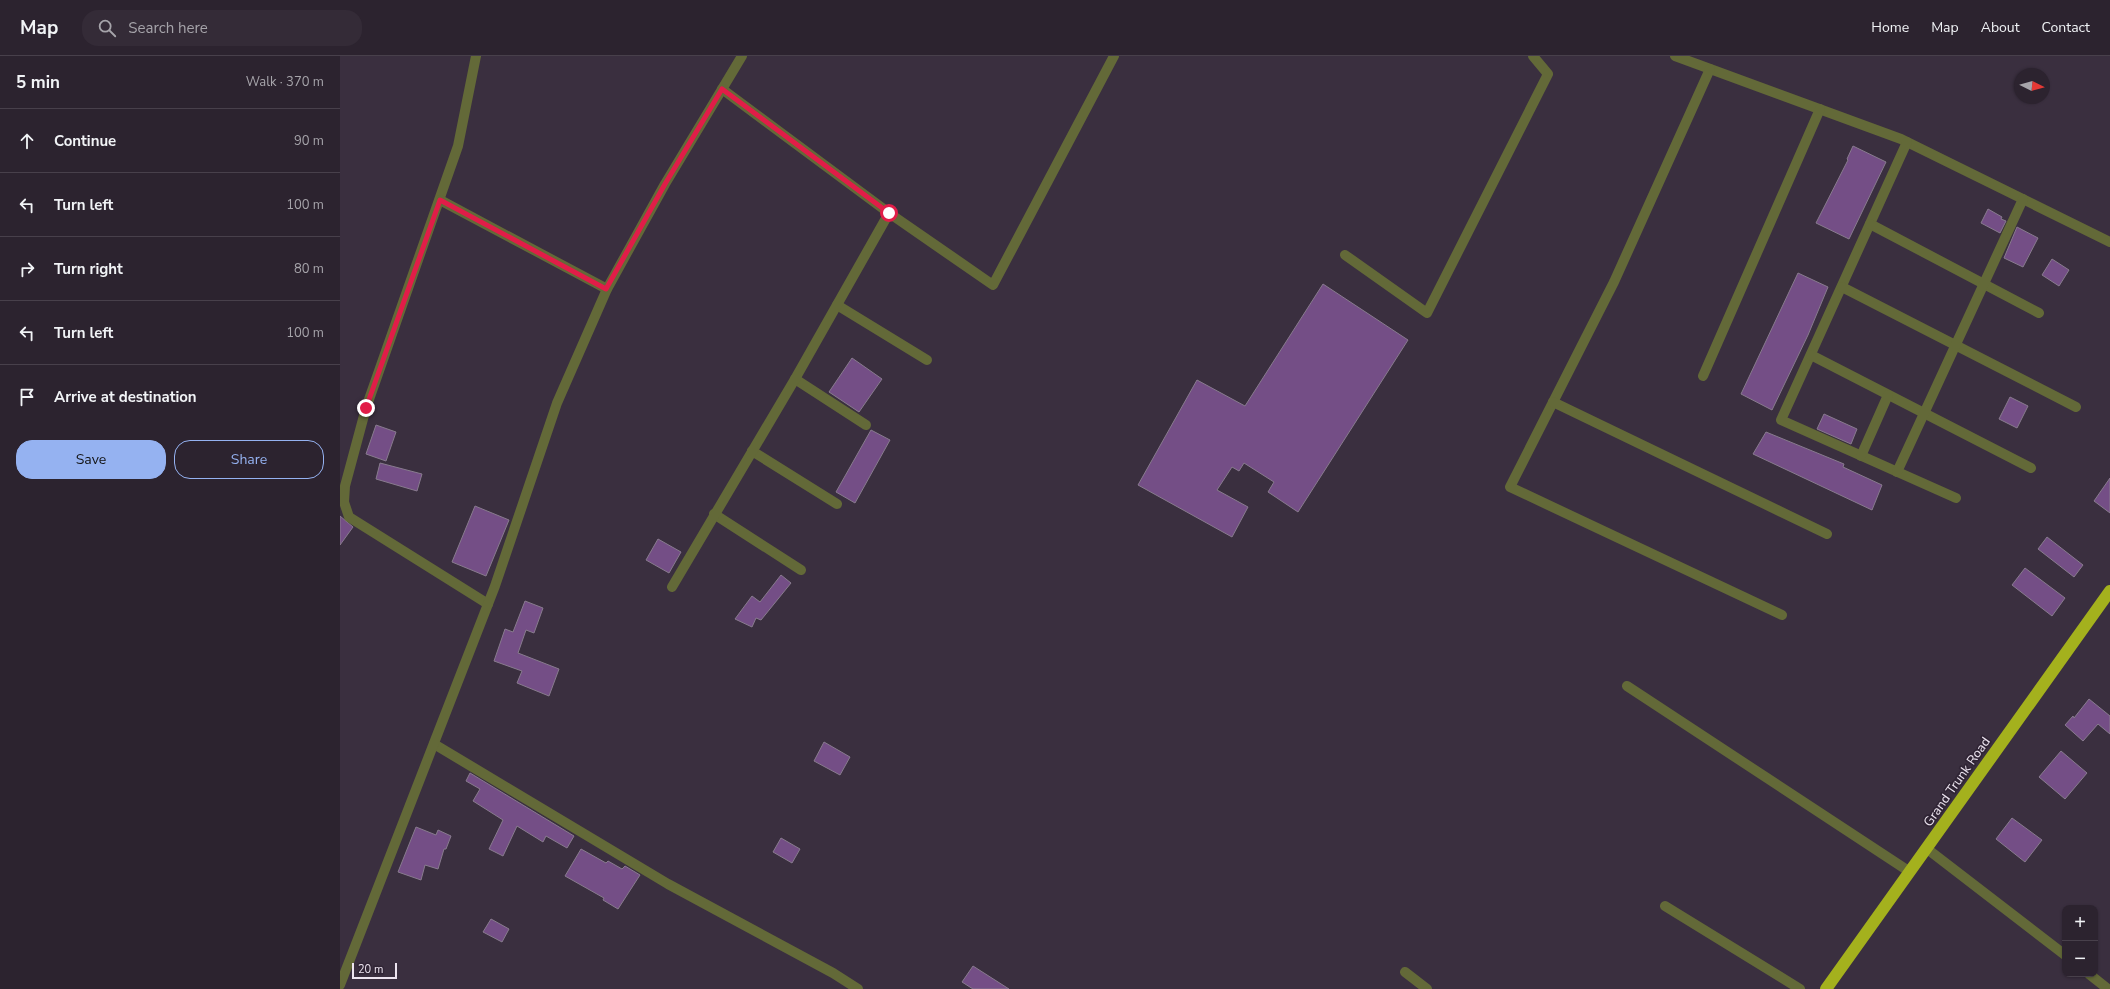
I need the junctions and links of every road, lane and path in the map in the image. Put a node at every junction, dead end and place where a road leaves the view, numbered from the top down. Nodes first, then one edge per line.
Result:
1 (476, 56) edge
2 (742, 56) edge
3 (1114, 56) edge
4 (1533, 56) edge
5 (1675, 56) edge
6 (1710, 69) junction
7 (722, 89) junction
8 (1820, 109) junction
9 (1907, 142) junction
10 (2022, 199) junction
11 (440, 200) junction
12 (889, 213) junction
13 (1870, 224) junction
14 (2110, 242) edge
15 (1345, 255) dead end
16 (1983, 284) junction
17 (1842, 287) junction
18 (606, 289) junction
19 (837, 305) junction
20 (2039, 313) dead end
21 (1955, 345) junction
22 (1811, 355) junction
23 (926, 360) dead end
24 (1704, 376) dead end
25 (796, 379) junction
26 (1888, 395) junction
27 (1553, 402) junction
28 (2076, 407) dead end
29 (1924, 413) junction
30 (866, 425) dead end
31 (752, 451) junction
32 (1861, 456) junction
33 (2031, 468) dead end
34 (1897, 472) junction
35 (1956, 498) dead end
36 (837, 504) dead end
37 (714, 514) junction
38 (1827, 534) dead end
39 (801, 570) dead end
40 (672, 587) dead end
41 (2110, 591) edge
42 (488, 604) junction
43 (1782, 615) dead end
44 (1627, 686) dead end
45 (434, 744) junction
46 (1926, 848) junction
47 (1910, 872) junction
48 (1665, 906) dead end
49 (2062, 953) edge
50 (1405, 972) dead end
51 (340, 985) edge
52 (2096, 985) edge
53 (858, 989) edge
54 (1427, 989) edge
55 (1800, 989) edge
56 (1826, 989) edge
57 (2108, 989) edge

1 - 11 street
2 - 7 street
3 - 12 street
4 - 15 street
5 - 6 street
6 - 8 street
6 - 27 street
7 - 12 street
7 - 18 street
8 - 9 street
8 - 24 street
9 - 10 street
9 - 13 street
10 - 14 street
10 - 16 street
11 - 18 street
11 - 42 street
12 - 19 street
13 - 16 street
13 - 17 street
16 - 20 street
16 - 21 street
17 - 21 street
17 - 22 street
18 - 42 street
19 - 23 street
19 - 25 street
21 - 28 street
21 - 29 street
22 - 26 street
22 - 32 street
25 - 30 street
25 - 31 street
26 - 29 street
26 - 32 street
27 - 38 street
27 - 43 street
29 - 33 street
29 - 34 street
31 - 36 street
31 - 37 street
32 - 34 street
34 - 35 street
37 - 39 street
37 - 40 street
41 - 46 highway, Grand Trunk Road
42 - 45 street
44 - 47 street
45 - 51 street
45 - 53 street
46 - 47 highway, Grand Trunk Road
46 - 49 street
47 - 56 highway, Grand Trunk Road
48 - 55 street
50 - 54 street
52 - 57 street

